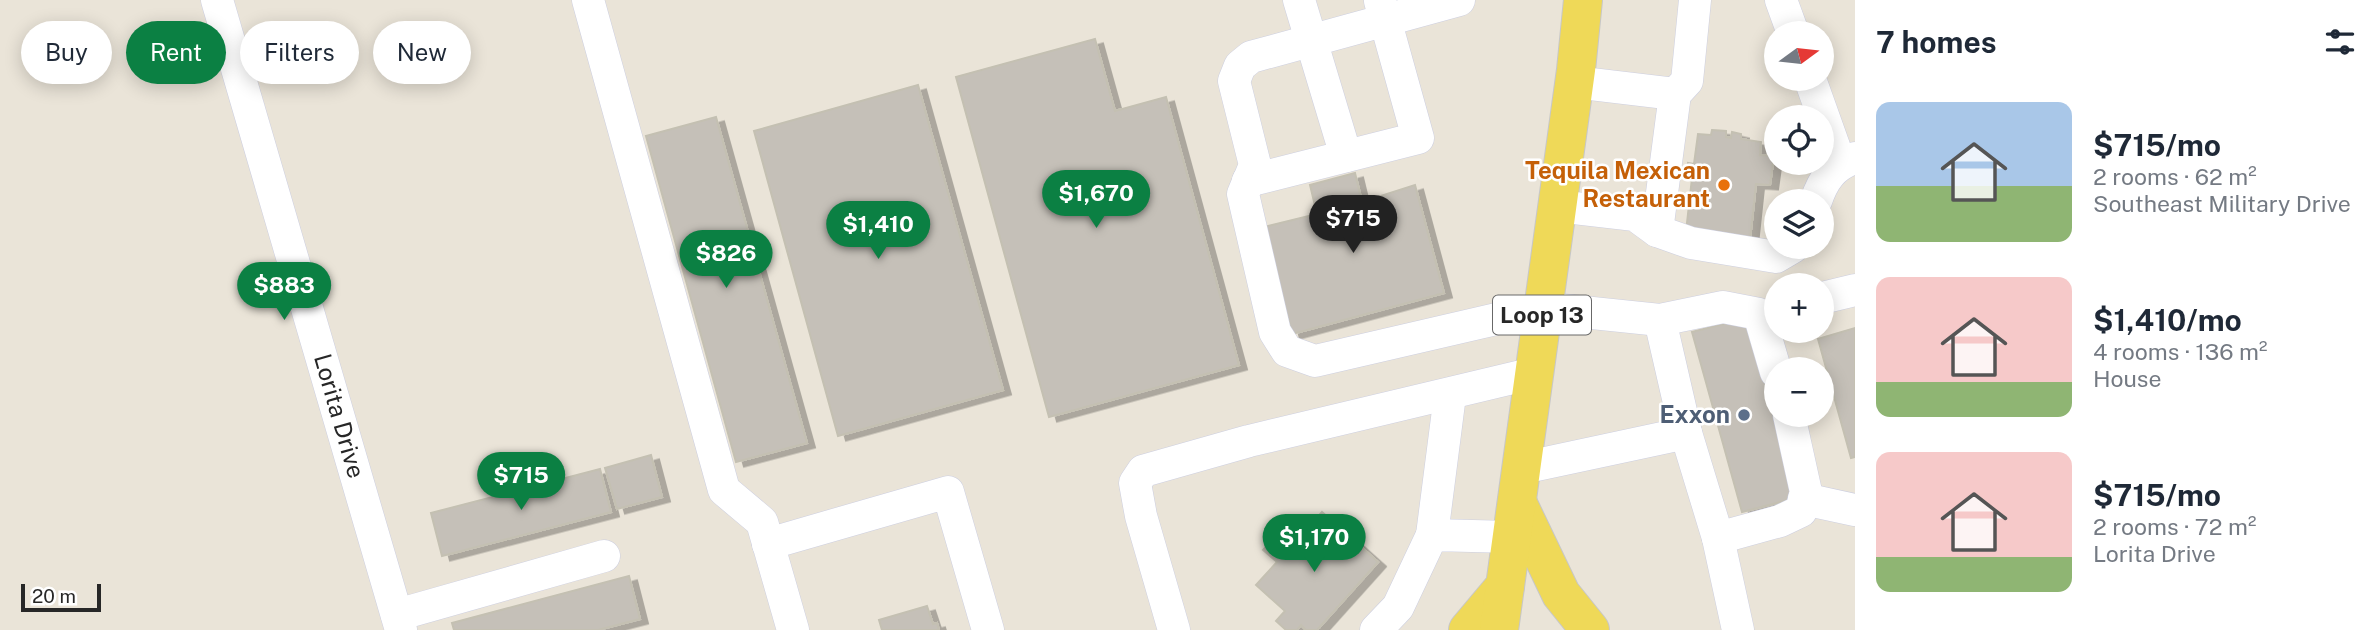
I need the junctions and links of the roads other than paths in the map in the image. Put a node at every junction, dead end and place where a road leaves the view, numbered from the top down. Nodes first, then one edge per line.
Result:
1 (217, 0) edge
2 (588, 0) edge
3 (1299, 0) edge
4 (1459, 0) edge
5 (1583, 0) edge
6 (1695, 0) edge
7 (1781, 0) edge
8 (1382, 10) edge
9 (1789, 21) edge
10 (1310, 40) junction
11 (1574, 82) junction
12 (1815, 91) edge
13 (1675, 94) junction
14 (1346, 156) junction
15 (1847, 160) edge
16 (1248, 181) junction
17 (1820, 189) edge
18 (1557, 206) junction
19 (1657, 231) junction
20 (1764, 255) edge
21 (1855, 290) edge
22 (1834, 296) edge
23 (1544, 307) junction
24 (1764, 312) edge
25 (1660, 320) junction
26 (1534, 373) junction
27 (1450, 394) junction
28 (1792, 427) edge
29 (1686, 433) junction
30 (1804, 499) junction
31 (1517, 502) junction
32 (1855, 510) edge
33 (1432, 535) junction
34 (1718, 538) junction
35 (768, 544) junction
36 (604, 556) dead end
37 (1505, 586) junction
38 (399, 623) edge
39 (793, 630) edge
40 (988, 630) edge
41 (1174, 630) edge
42 (1376, 630) edge
43 (1468, 630) edge
44 (1499, 630) edge
45 (1590, 630) edge
46 (1738, 630) edge

1 - 38 street, Lorita Drive
2 - 35 street
3 - 10 street
4 - 8 street
5 - 11 main road, Loop 13
6 - 13 street
7 - 9 street
8 - 10 street
8 - 14 street
10 - 14 street
10 - 16 street
11 - 13 street
11 - 18 main road, Loop 13
12 - 15 street
13 - 19 street
14 - 16 street
15 - 17 street
16 - 23 street
18 - 19 street
18 - 23 main road, Loop 13
19 - 20 street
21 - 22 street
23 - 25 street
23 - 26 main road, Loop 13
24 - 25 street
25 - 29 street
26 - 27 street
26 - 31 main road, Loop 13
27 - 33 street
27 - 41 street
28 - 30 street
29 - 31 street
29 - 34 street
30 - 32 street
30 - 34 street
31 - 33 street
31 - 37 main road, Loop 13
31 - 45 main road
33 - 42 street
34 - 46 street
35 - 39 street
35 - 40 street
36 - 38 street
37 - 43 main road
37 - 44 main road, Loop 13

